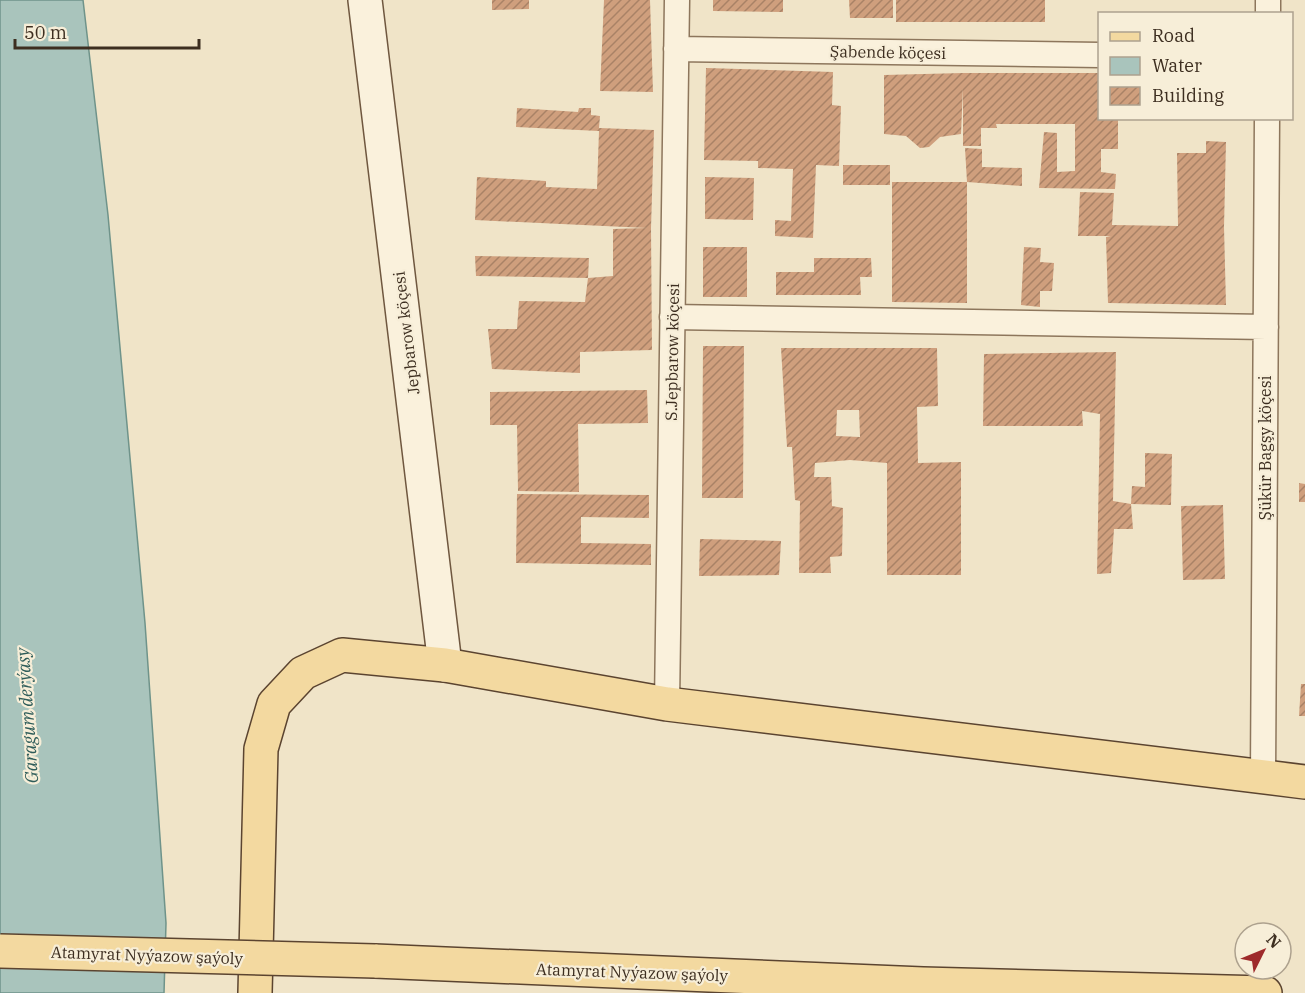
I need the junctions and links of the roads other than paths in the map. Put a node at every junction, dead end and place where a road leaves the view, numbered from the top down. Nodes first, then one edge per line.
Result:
1 (365, 0) edge
2 (676, 0) edge
3 (676, 49) junction
4 (1098, 55) edge
5 (1267, 120) edge
6 (672, 317) junction
7 (1266, 327) junction
8 (445, 665) junction
9 (667, 704) junction
10 (1263, 777) junction
11 (1305, 782) edge
12 (0, 951) edge
13 (255, 993) edge
14 (1265, 993) edge

1 - 8 street, Jepbarow köçesi
2 - 3 street, S.Jepbarow köçesi
3 - 4 street, Şabende köçesi
3 - 6 street, S.Jepbarow köçesi
5 - 7 street, Şükür Bagşy köçesi
6 - 7 street
6 - 9 street, S.Jepbarow köçesi
7 - 10 street, Şükür Bagşy köçesi
8 - 9 main road
8 - 13 main road
9 - 10 main road
10 - 11 main road
12 - 14 main road, Atamyrat Nyýazow şaýoly, bridge

